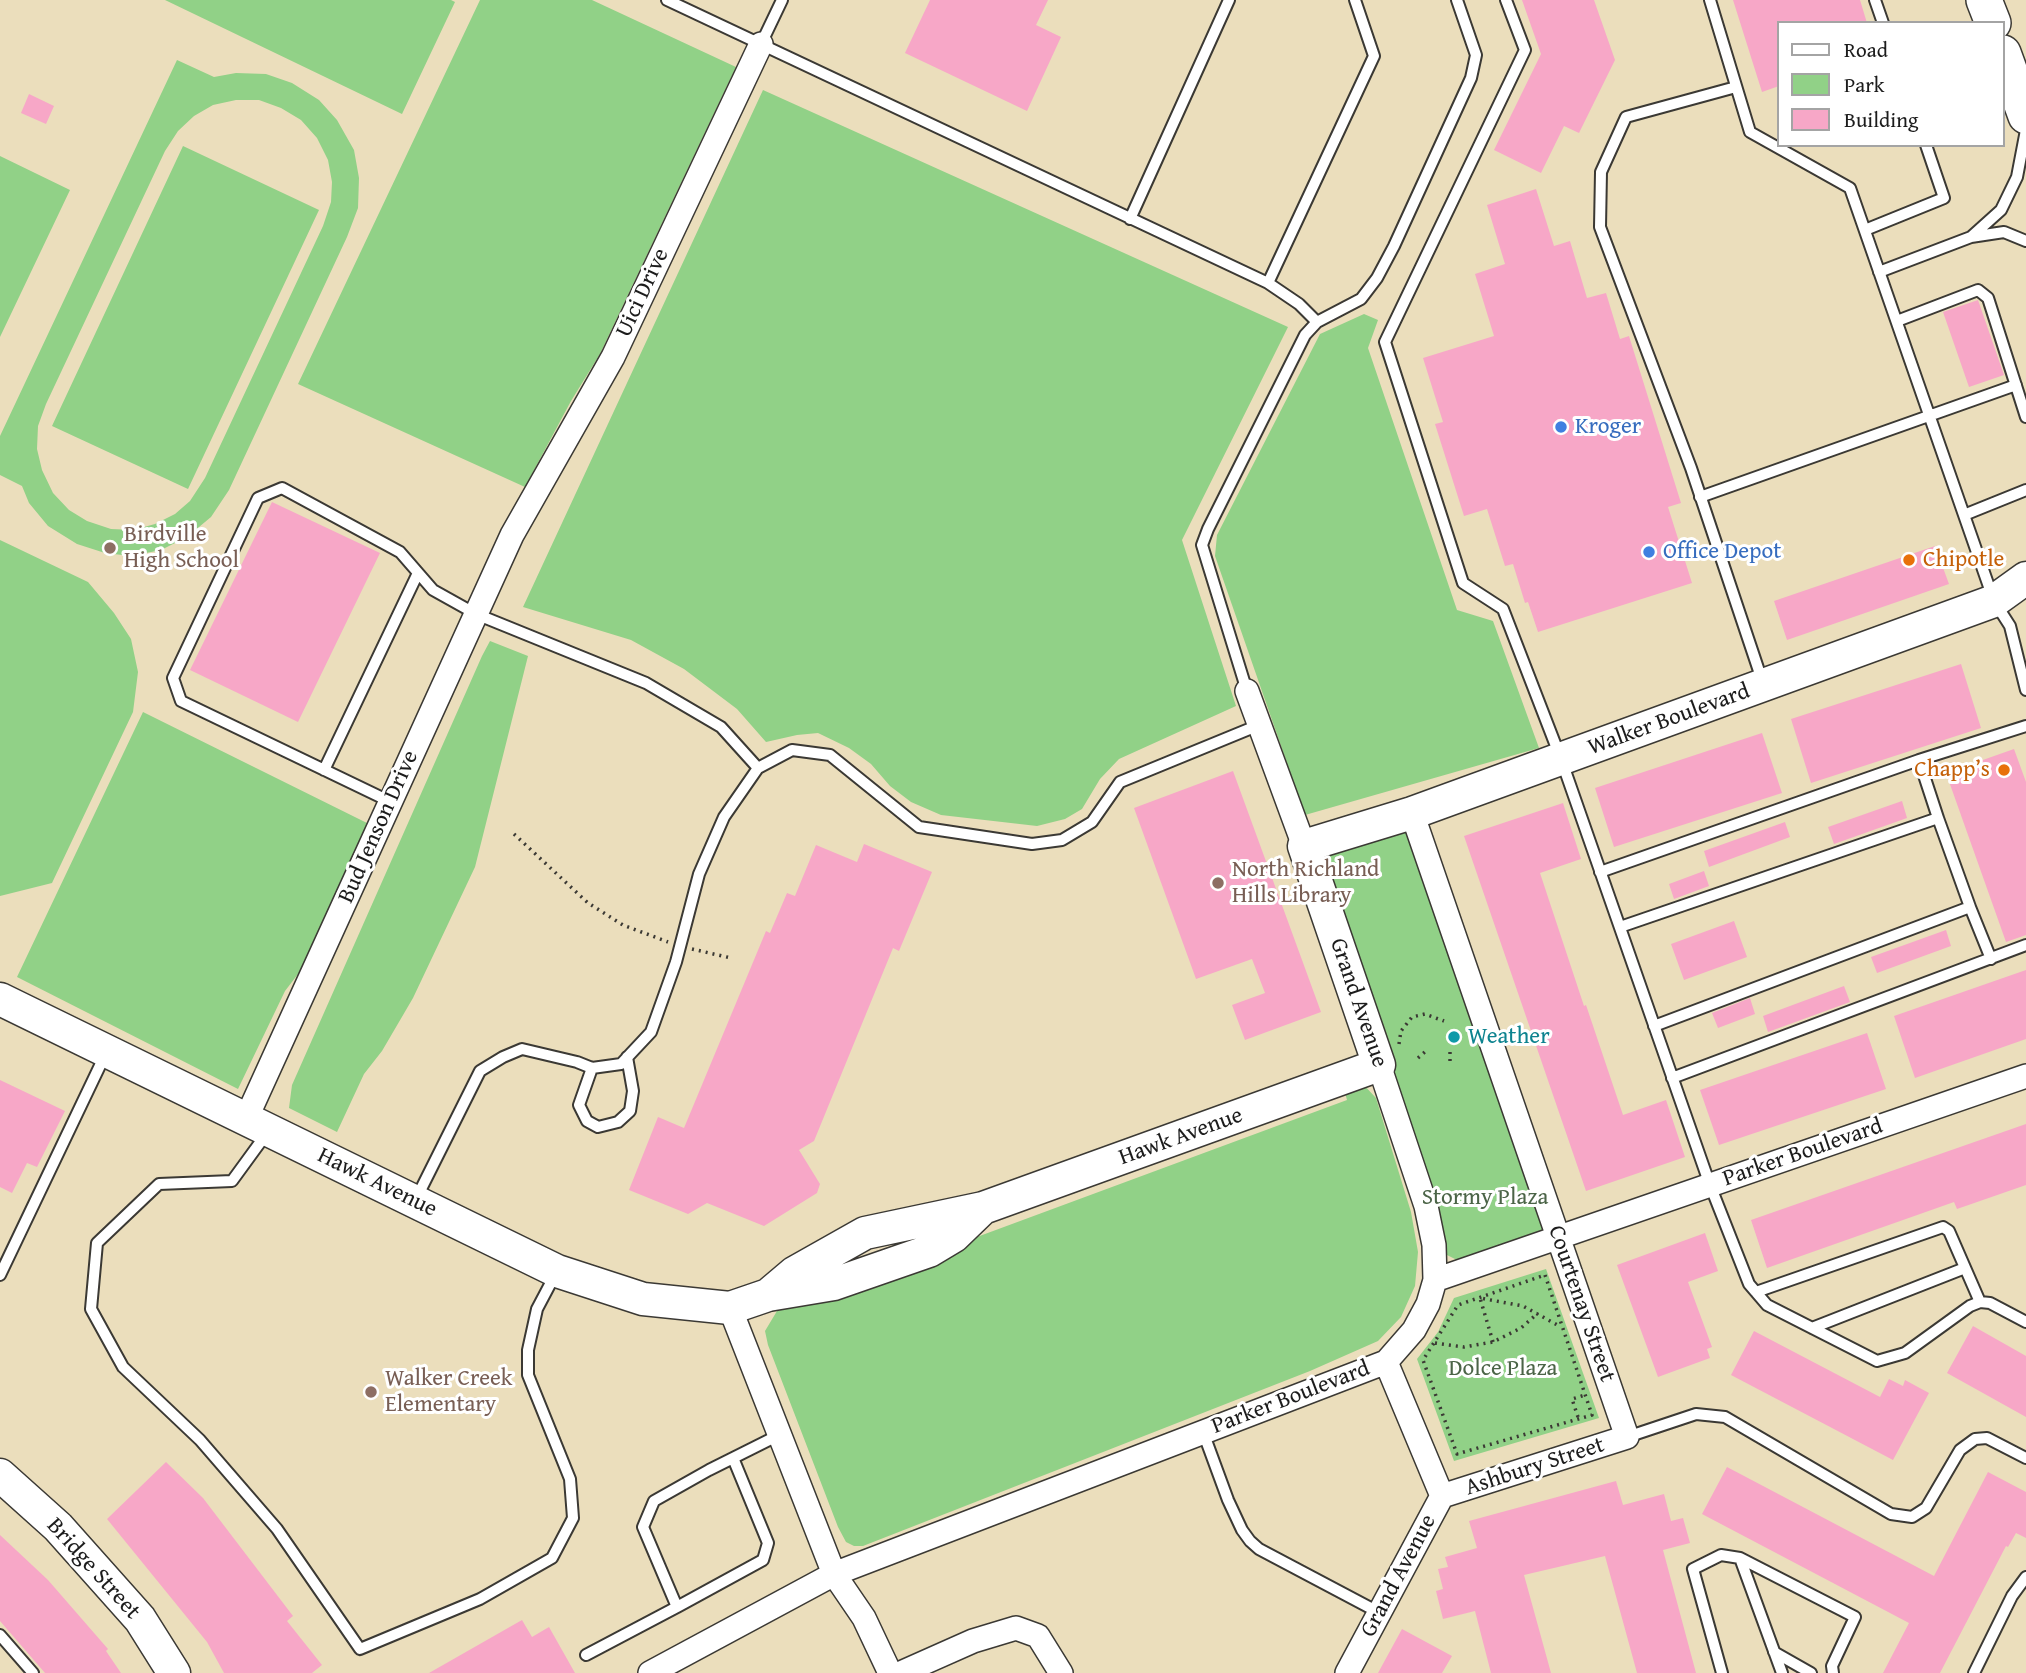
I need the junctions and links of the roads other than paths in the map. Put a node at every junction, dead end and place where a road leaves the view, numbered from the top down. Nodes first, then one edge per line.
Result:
1 (667, 0) edge
2 (782, 0) edge
3 (1229, 0) edge
4 (1354, 0) edge
5 (1457, 0) edge
6 (1506, 0) edge
7 (1710, 0) edge
8 (1875, 0) edge
9 (1882, 21) edge
10 (761, 44) junction
11 (2005, 58) edge
12 (1736, 87) junction
13 (2025, 117) edge
14 (1927, 147) edge
15 (1130, 219) junction
16 (1865, 230) junction
17 (1971, 237) junction
18 (2026, 241) edge
19 (1879, 272) junction
20 (1268, 283) junction
21 (1896, 321) junction
22 (1317, 322) junction
23 (2016, 385) junction
24 (1930, 416) junction
25 (2026, 417) edge
26 (2026, 490) edge
27 (1700, 497) junction
28 (1965, 515) junction
29 (512, 535) joint
30 (418, 573) junction
31 (2026, 578) edge
32 (1994, 601) junction
33 (476, 614) junction
34 (2024, 675) edge
35 (1763, 685) junction
36 (2026, 690) edge
37 (1247, 691) joint
38 (1259, 725) junction
39 (2026, 726) edge
40 (1560, 759) junction
41 (1919, 760) junction
42 (758, 768) junction
43 (324, 770) junction
44 (390, 802) junction
45 (1412, 813) junction
46 (1938, 818) junction
47 (1304, 846) junction
48 (1600, 872) junction
49 (1969, 907) junction
50 (1619, 927) junction
51 (2026, 945) edge
52 (1991, 958) junction
53 (0, 999) edge
54 (1654, 1026) junction
55 (107, 1051) junction
56 (627, 1057) junction
57 (1389, 1059) junction
58 (593, 1068) junction
59 (2026, 1076) edge
60 (1672, 1077) junction
61 (258, 1125) junction
62 (1710, 1185) junction
63 (415, 1202) junction
64 (1558, 1238) junction
65 (1965, 1268) junction
66 (557, 1272) junction
67 (0, 1275) edge
68 (1435, 1280) junction
69 (1756, 1293) junction
70 (1980, 1302) junction
71 (730, 1308) junction
72 (2026, 1322) edge
73 (1812, 1328) junction
74 (1386, 1362) junction
75 (1203, 1432) junction
76 (781, 1434) junction
77 (1627, 1437) junction
78 (733, 1458) junction
79 (2026, 1458) edge
80 (0, 1475) edge
81 (1442, 1496) junction
82 (1740, 1558) junction
83 (834, 1574) junction
84 (2026, 1577) edge
85 (677, 1606) junction
86 (1380, 1613) junction
87 (0, 1635) edge
88 (1774, 1652) junction
89 (586, 1655) dead end
90 (33, 1673) edge
91 (174, 1673) edge
92 (650, 1673) edge
93 (890, 1673) edge
94 (901, 1673) edge
95 (1061, 1673) edge
96 (1347, 1673) edge
97 (1722, 1673) edge
98 (1782, 1673) edge
99 (1811, 1673) edge
100 (1833, 1673) edge
101 (1974, 1673) edge

1 - 10 lane
2 - 10 lane
3 - 15 lane
4 - 20 lane
5 - 22 lane
6 - 40 lane
7 - 12 lane
8 - 9 lane
10 - 15 lane
10 - 29 street, Uici Drive
11 - 13 main road
12 - 16 lane
12 - 27 lane
13 - 17 lane
14 - 16 lane
15 - 20 lane
16 - 19 lane
17 - 18 lane
17 - 19 lane
19 - 21 lane
20 - 22 lane
21 - 23 lane
21 - 24 lane
22 - 37 lane
23 - 24 lane
23 - 25 lane
24 - 27 lane
24 - 28 lane
26 - 28 lane
27 - 35 lane
28 - 32 lane
29 - 33 street, Bud Jenson Drive
30 - 33 lane
30 - 43 lane
30 - 43 lane
31 - 32 street, Walker Boulevard
32 - 34 lane
32 - 35 street, Walker Boulevard
33 - 42 lane
33 - 44 street, Bud Jenson Drive
34 - 36 lane
35 - 40 street, Walker Boulevard
37 - 38 street, Grand Avenue
38 - 42 lane
38 - 47 street, Grand Avenue
39 - 41 lane
40 - 45 street, Walker Boulevard
40 - 48 lane
41 - 46 lane
41 - 48 lane
42 - 56 lane
43 - 44 lane
44 - 61 street, Bud Jenson Drive
45 - 47 street, Walker Boulevard
45 - 64 street, Courtenay Street
46 - 49 lane
46 - 50 lane
47 - 57 street, Grand Avenue
48 - 50 lane
49 - 52 lane
49 - 54 lane
50 - 54 lane
51 - 52 lane
52 - 60 lane
53 - 55 street, Hawk Avenue
54 - 60 lane
55 - 61 street, Hawk Avenue
55 - 67 lane
56 - 58 lane
56 - 58 lane
57 - 68 street, Grand Avenue
57 - 71 street, Hawk Avenue
58 - 63 lane
59 - 62 street, Parker Boulevard
60 - 62 lane
61 - 63 street, Hawk Avenue
61 - 66 lane
62 - 64 street, Parker Boulevard
62 - 69 lane
63 - 66 street, Hawk Avenue
64 - 68 street, Parker Boulevard
64 - 77 street, Courtenay Street
65 - 69 lane
65 - 70 lane
65 - 73 lane
66 - 71 street, Hawk Avenue
68 - 74 street, Parker Boulevard
69 - 73 lane
70 - 72 lane
70 - 73 lane
71 - 76 street
74 - 75 street, Parker Boulevard
74 - 81 street, Grand Avenue
75 - 83 street, Parker Boulevard
75 - 86 lane
76 - 78 lane
76 - 83 street
77 - 79 lane
77 - 81 street, Ashbury Street
78 - 85 lane
78 - 85 lane
80 - 91 street, Bridge Street
81 - 86 street, Grand Avenue
82 - 88 lane
82 - 97 lane
82 - 100 lane
83 - 92 street, Parker Boulevard
83 - 93 street
84 - 101 lane
85 - 89 lane
86 - 96 street, Grand Avenue
87 - 90 lane
88 - 98 lane
88 - 99 lane
94 - 95 street

